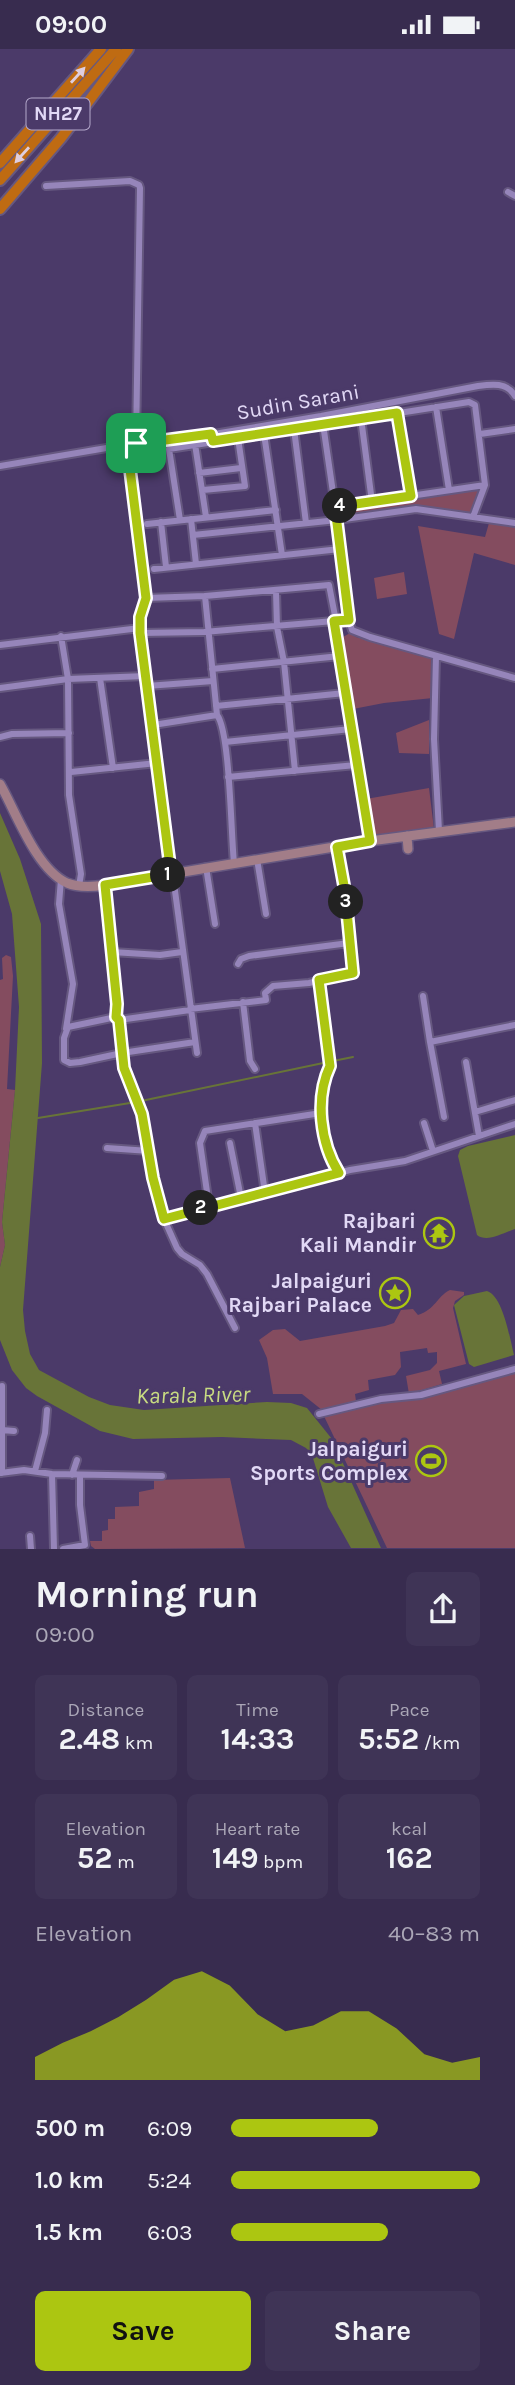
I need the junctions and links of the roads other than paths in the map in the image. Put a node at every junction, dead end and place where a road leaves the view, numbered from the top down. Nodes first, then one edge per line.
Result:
1 (102, 49) edge
2 (116, 49) edge
3 (128, 49) edge
4 (0, 163) edge
5 (0, 180) edge
6 (46, 186) dead end
7 (0, 209) edge
8 (515, 396) edge
9 (436, 407) junction
10 (397, 413) junction
11 (322, 416) junction
12 (361, 418) junction
13 (323, 424) junction
14 (294, 429) junction
15 (515, 429) edge
16 (264, 434) junction
17 (480, 434) junction
18 (238, 437) junction
19 (212, 438) junction
20 (136, 443) junction
21 (195, 444) junction
22 (127, 445) junction
23 (0, 466) edge
24 (241, 468) junction
25 (198, 473) junction
26 (485, 485) junction
27 (203, 490) junction
28 (449, 491) junction
29 (411, 496) junction
30 (372, 502) junction
31 (335, 507) junction
32 (276, 510) junction
33 (206, 517) junction
34 (473, 517) junction
35 (191, 519) junction
36 (180, 520) junction
37 (337, 520) junction
38 (162, 522) junction
39 (306, 523) junction
40 (515, 523) edge
41 (147, 524) dead end
42 (278, 525) junction
43 (193, 535) junction
44 (341, 549) junction
45 (282, 555) junction
46 (196, 564) junction
47 (166, 567) junction
48 (153, 569) dead end
49 (276, 591) junction
50 (205, 596) junction
51 (146, 598) junction
52 (349, 620) junction
53 (335, 621) junction
54 (277, 627) junction
55 (140, 630) junction
56 (208, 632) junction
57 (61, 636) junction
58 (0, 645) edge
59 (340, 656) junction
60 (436, 656) junction
61 (284, 662) junction
62 (212, 669) junction
63 (146, 676) junction
64 (100, 678) junction
65 (515, 678) edge
66 (68, 679) junction
67 (214, 681) junction
68 (147, 685) junction
69 (0, 688) edge
70 (345, 693) junction
71 (287, 699) junction
72 (216, 706) junction
73 (217, 715) junction
74 (153, 725) junction
75 (351, 729) junction
76 (69, 733) junction
77 (291, 735) junction
78 (0, 737) edge
79 (225, 742) junction
80 (157, 763) junction
81 (356, 765) junction
82 (113, 768) junction
83 (295, 771) junction
84 (71, 772) junction
85 (228, 777) junction
86 (0, 784) edge
87 (515, 822) edge
88 (439, 831) junction
89 (407, 836) junction
90 (370, 841) junction
91 (337, 847) junction
92 (408, 849) dead end
93 (257, 859) junction
94 (234, 863) junction
95 (206, 867) junction
96 (171, 874) junction
97 (61, 879) junction
98 (105, 885) junction
99 (79, 886) junction
100 (266, 914) dead end
101 (215, 924) dead end
102 (349, 943) junction
103 (112, 952) junction
104 (182, 952) junction
105 (239, 964) dead end
106 (319, 980) junction
107 (423, 996) dead end
108 (243, 1002) junction
109 (190, 1010) junction
110 (118, 1018) junction
111 (515, 1025) edge
112 (66, 1029) junction
113 (195, 1042) junction
114 (430, 1042) junction
115 (122, 1053) junction
116 (197, 1053) dead end
117 (466, 1062) dead end
118 (255, 1069) dead end
119 (515, 1100) edge
120 (475, 1112) junction
121 (321, 1113) junction
122 (444, 1117) dead end
123 (255, 1123) junction
124 (424, 1123) dead end
125 (515, 1124) edge
126 (479, 1136) junction
127 (230, 1143) dead end
128 (107, 1148) dead end
129 (149, 1151) junction
130 (433, 1151) junction
131 (339, 1173) junction
132 (265, 1193) junction
133 (241, 1198) junction
134 (209, 1206) junction
135 (164, 1219) junction
136 (235, 1328) dead end
137 (515, 1369) edge
138 (1, 1386) edge
139 (47, 1410) dead end
140 (319, 1414) dead end
141 (14, 1430) dead end
142 (2, 1432) edge
143 (77, 1459) dead end
144 (34, 1471) junction
145 (1, 1473) edge
146 (52, 1474) junction
147 (72, 1475) junction
148 (80, 1475) junction
149 (162, 1476) dead end
150 (30, 1536) dead end
151 (85, 1547) edge
152 (31, 1549) edge
153 (54, 1549) edge
154 (63, 1549) edge

4 -> 1 highway, NH27
2 -> 5 highway, NH27
3 - 7 highway
6 - 20 street
8 - 11 street, Sudin Sarani
9 - 10 street
9 - 17 street
9 - 28 street
10 - 12 street
10 - 29 street
11 - 13 street
11 - 19 street, Sudin Sarani
12 - 13 street
12 - 30 street
13 - 14 street
13 - 31 street
14 - 16 street
14 - 39 street
15 - 17 street
16 - 18 street
16 - 32 street
17 - 26 street
18 - 19 street
18 - 24 street
19 - 20 street, Sudin Sarani
19 - 21 street
20 - 22 street, Sudin Sarani
21 - 25 street
21 - 36 street
22 - 23 street, Sudin Sarani
22 - 51 street
24 - 25 street
24 - 27 street
25 - 27 street
26 - 28 street
26 - 34 street
27 - 33 street
28 - 29 street
29 - 30 street
30 - 31 street
31 - 37 street
32 - 33 street
32 - 42 street
33 - 35 street
34 - 37 street
34 - 40 street
35 - 36 street
35 - 43 street
36 - 38 street
37 - 39 street
37 - 44 street
38 - 41 street
38 - 47 street
39 - 42 street
42 - 43 street
42 - 45 street
43 - 46 street
44 - 45 street
44 - 52 street
45 - 46 street
46 - 47 street
47 - 48 street
49 - 50 street
49 - 53 street
49 - 54 street
50 - 51 street
50 - 56 street
51 - 55 street
52 - 53 street
52 - 60 street
53 - 54 street
53 - 59 street
54 - 56 street
54 - 61 street
55 - 56 street
55 - 57 street
55 - 63 street
56 - 62 street
57 - 58 street
57 - 66 street
59 - 61 street
59 - 70 street
60 - 65 street
60 - 88 street
61 - 62 street
61 - 71 street
62 - 67 street
63 - 64 street
63 - 68 street
64 - 66 street
64 - 82 street
66 - 69 street
66 - 76 street
67 - 68 street
67 - 72 street
68 - 74 street
70 - 71 street
70 - 75 street
71 - 72 street
71 - 77 street
72 - 73 street
73 - 74 street
73 - 79 street
74 - 80 street
75 - 77 street
75 - 81 street
76 - 78 street
76 - 84 street
77 - 79 street
77 - 83 street
79 - 85 street
80 - 82 street
80 - 96 street
81 - 83 street
81 - 90 street
82 - 84 street
83 - 85 street
84 - 99 street
85 - 94 street
86 - 97 street
87 - 88 street
88 - 89 street
89 - 90 street
89 - 92 street
90 - 91 street
91 - 93 street
91 - 102 street
93 - 94 street
93 - 100 street
94 - 95 street
95 - 96 street
95 - 101 street
96 - 98 street
96 - 104 street
97 - 99 street
97 - 112 street
98 - 99 street
98 - 103 street
102 - 105 street
102 - 106 street
103 - 104 street
103 - 110 street
104 - 109 street
106 - 108 street
106 - 121 street
107 - 114 street
108 - 109 street
108 - 118 street
109 - 110 street
109 - 113 street
110 - 112 street
110 - 115 street
111 - 114 street
112 - 115 street
113 - 115 street
113 - 116 street
114 - 122 street
115 - 129 street
117 - 120 street
119 - 120 street
120 - 126 street
121 - 123 street
121 - 131 street
123 - 132 street
123 - 134 street
124 - 130 street
125 - 126 street
126 - 130 street
127 - 133 street
128 - 129 street
129 - 135 street
130 - 131 street
131 - 132 street
132 - 133 street
133 - 134 street
134 - 135 street
135 - 136 street
137 - 140 street
138 - 142 street
139 - 144 street
141 - 142 street
142 - 145 street
143 - 147 street
144 - 145 street
144 - 146 street
146 - 147 street
146 - 153 street
147 - 148 street
148 - 149 street
148 - 151 street
150 - 152 street
151 - 154 street

